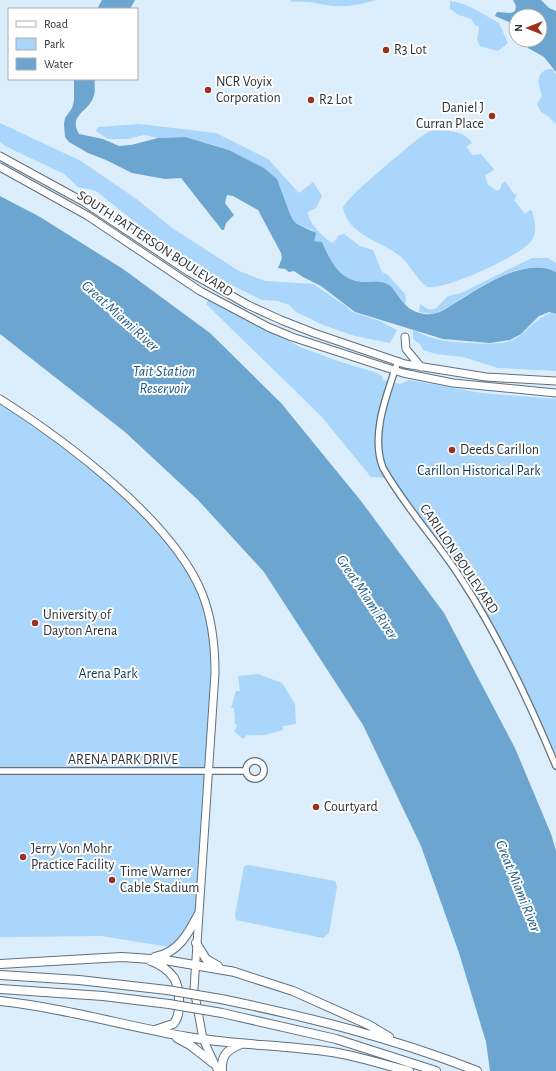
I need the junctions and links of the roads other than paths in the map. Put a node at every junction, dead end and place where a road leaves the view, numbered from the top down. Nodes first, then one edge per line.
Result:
1 (0, 156) edge
2 (0, 167) edge
3 (405, 337) dead end
4 (398, 361) junction
5 (421, 367) junction
6 (395, 370) junction
7 (556, 381) edge
8 (556, 393) edge
9 (0, 399) edge
10 (556, 766) edge
11 (0, 771) edge
12 (246, 771) dead end
13 (208, 772) junction
14 (198, 915) junction
15 (196, 943) junction
16 (145, 959) junction
17 (0, 964) edge
18 (194, 965) junction
19 (235, 972) junction
20 (0, 976) edge
21 (0, 989) edge
22 (0, 1001) edge
23 (153, 1030) junction
24 (166, 1033) junction
25 (203, 1039) junction
26 (245, 1043) junction
27 (399, 1043) junction
28 (214, 1063) junction
29 (433, 1070) edge
30 (218, 1071) edge
31 (222, 1071) edge
32 (409, 1071) edge
33 (477, 1071) edge

1 - 4 main road, SOUTH PATTERSON BOULEVARD
2 - 6 main road, SOUTH PATTERSON BOULEVARD
3 - 5 main road
4 - 5 main road, SOUTH PATTERSON BOULEVARD
4 - 6 street, CARILLON BOULEVARD
5 - 7 main road, SOUTH PATTERSON BOULEVARD
6 - 8 main road, SOUTH PATTERSON BOULEVARD
6 - 10 street, CARILLON BOULEVARD
9 - 13 main road
11 - 13 street, ARENA PARK DRIVE
12 - 13 street, ARENA PARK DRIVE
13 - 14 main road
14 - 15 main road
14 - 16 highway
15 - 18 main road
15 - 19 highway
16 - 17 highway
16 - 18 highway
16 - 23 highway
18 - 19 highway
18 - 25 main road
19 - 27 highway
20 - 27 highway, bridge
21 - 29 highway, bridge
22 - 23 highway
23 - 24 highway
24 - 25 highway
24 - 28 highway
25 - 26 highway
25 - 28 main road
26 - 31 highway
26 - 32 highway
27 - 33 highway
28 - 30 main road

